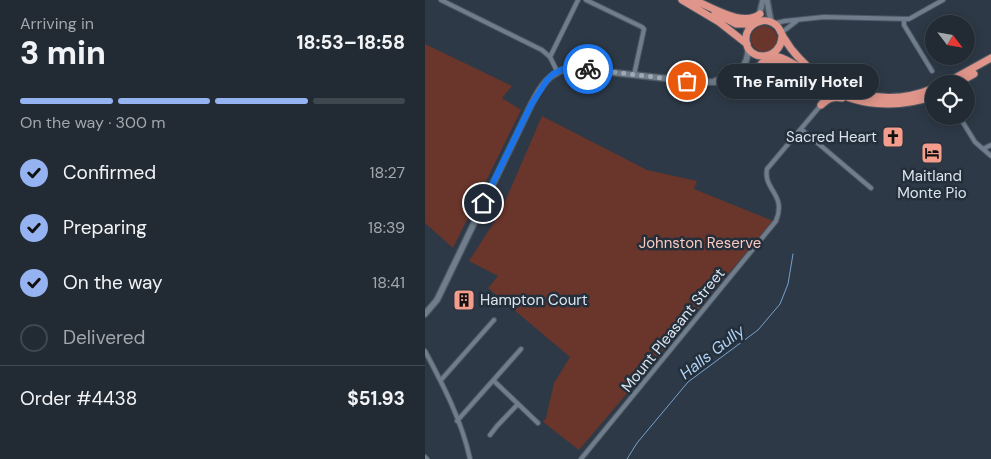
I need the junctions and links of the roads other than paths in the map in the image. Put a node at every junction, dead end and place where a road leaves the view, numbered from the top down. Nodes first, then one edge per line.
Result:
1 (441, 0) edge
2 (578, 0) edge
3 (587, 0) edge
4 (682, 0) edge
5 (693, 0) edge
6 (763, 0) edge
7 (767, 0) edge
8 (943, 0) edge
9 (760, 14) junction
10 (798, 20) junction
11 (904, 20) junction
12 (754, 23) junction
13 (773, 23) junction
14 (782, 35) junction
15 (748, 46) junction
16 (770, 55) junction
17 (550, 57) junction
18 (991, 58) edge
19 (762, 63) junction
20 (991, 63) edge
21 (557, 71) junction
22 (933, 71) dead end
23 (634, 75) junction
24 (960, 75) edge
25 (972, 75) edge
26 (816, 80) junction
27 (713, 82) junction
28 (824, 86) junction
29 (925, 91) edge
30 (925, 98) edge
31 (855, 100) junction
32 (821, 105) junction
33 (965, 125) edge
34 (801, 129) junction
35 (991, 145) edge
36 (983, 150) junction
37 (991, 156) edge
38 (871, 188) dead end
39 (425, 314) edge
40 (494, 320) dead end
41 (521, 348) dead end
42 (425, 351) edge
43 (441, 380) junction
44 (494, 381) junction
45 (518, 404) junction
46 (457, 421) junction
47 (538, 424) dead end
48 (490, 435) dead end
49 (470, 459) edge
50 (581, 459) edge

1 - 17 street
2 - 17 street
3 - 23 street
4 - 15 highway
5 - 9 highway
5 - 12 highway
6 - 9 street
7 - 13 street
8 - 11 street
9 - 12 street
10 - 11 street
10 - 13 street
10 - 14 street
11 - 22 street
12 - 13 highway
12 - 15 highway
13 - 14 highway
14 - 16 highway
14 - 29 highway
15 - 16 highway
15 - 27 main road
16 - 19 main road
16 - 26 highway
17 - 21 street
18 - 24 highway
19 - 26 highway
19 - 27 main road
20 - 25 highway
21 - 23 main road
21 - 39 main road
23 - 27 main road
26 - 28 highway
28 - 31 highway
28 - 32 street
30 - 31 highway
31 - 32 highway
32 - 34 street, Mount Pleasant Street
33 - 36 street
34 - 38 street
34 - 50 street, Mount Pleasant Street
35 - 36 street
36 - 37 street
40 - 43 street
41 - 44 street
42 - 43 street
43 - 46 street
44 - 45 street
44 - 46 street
45 - 47 street
45 - 48 street
46 - 49 street

